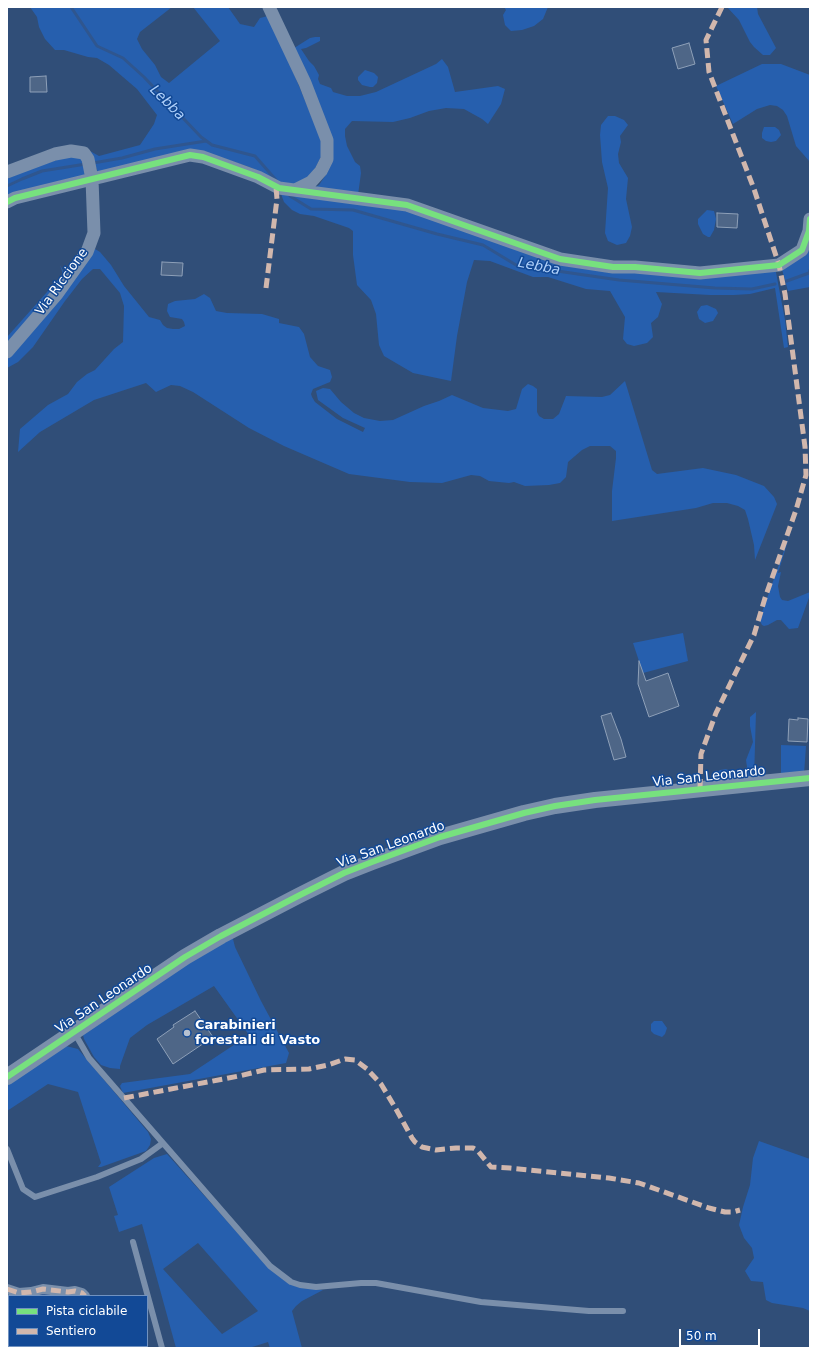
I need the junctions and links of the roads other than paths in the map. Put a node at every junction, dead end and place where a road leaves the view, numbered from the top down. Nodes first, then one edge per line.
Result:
1 (269, 7) edge
2 (90, 170) junction
3 (7, 172) edge
4 (294, 190) junction
5 (7, 202) edge
6 (810, 219) edge
7 (7, 352) edge
8 (810, 778) edge
9 (74, 1032) junction
10 (7, 1077) edge
11 (163, 1143) junction
12 (7, 1149) edge
13 (133, 1242) dead end
14 (7, 1288) edge
15 (84, 1295) edge
16 (148, 1295) edge
17 (148, 1297) edge
18 (623, 1311) dead end
19 (162, 1348) edge

1 - 4 street
2 - 3 street
2 - 4 street
2 - 5 street
2 - 7 street, Via Riccione
4 - 6 street
8 - 9 street, Via San Leonardo
9 - 10 street, Via San Leonardo
9 - 11 lane
11 - 12 lane
11 - 18 lane
13 - 16 lane
14 - 15 street
17 - 19 lane

